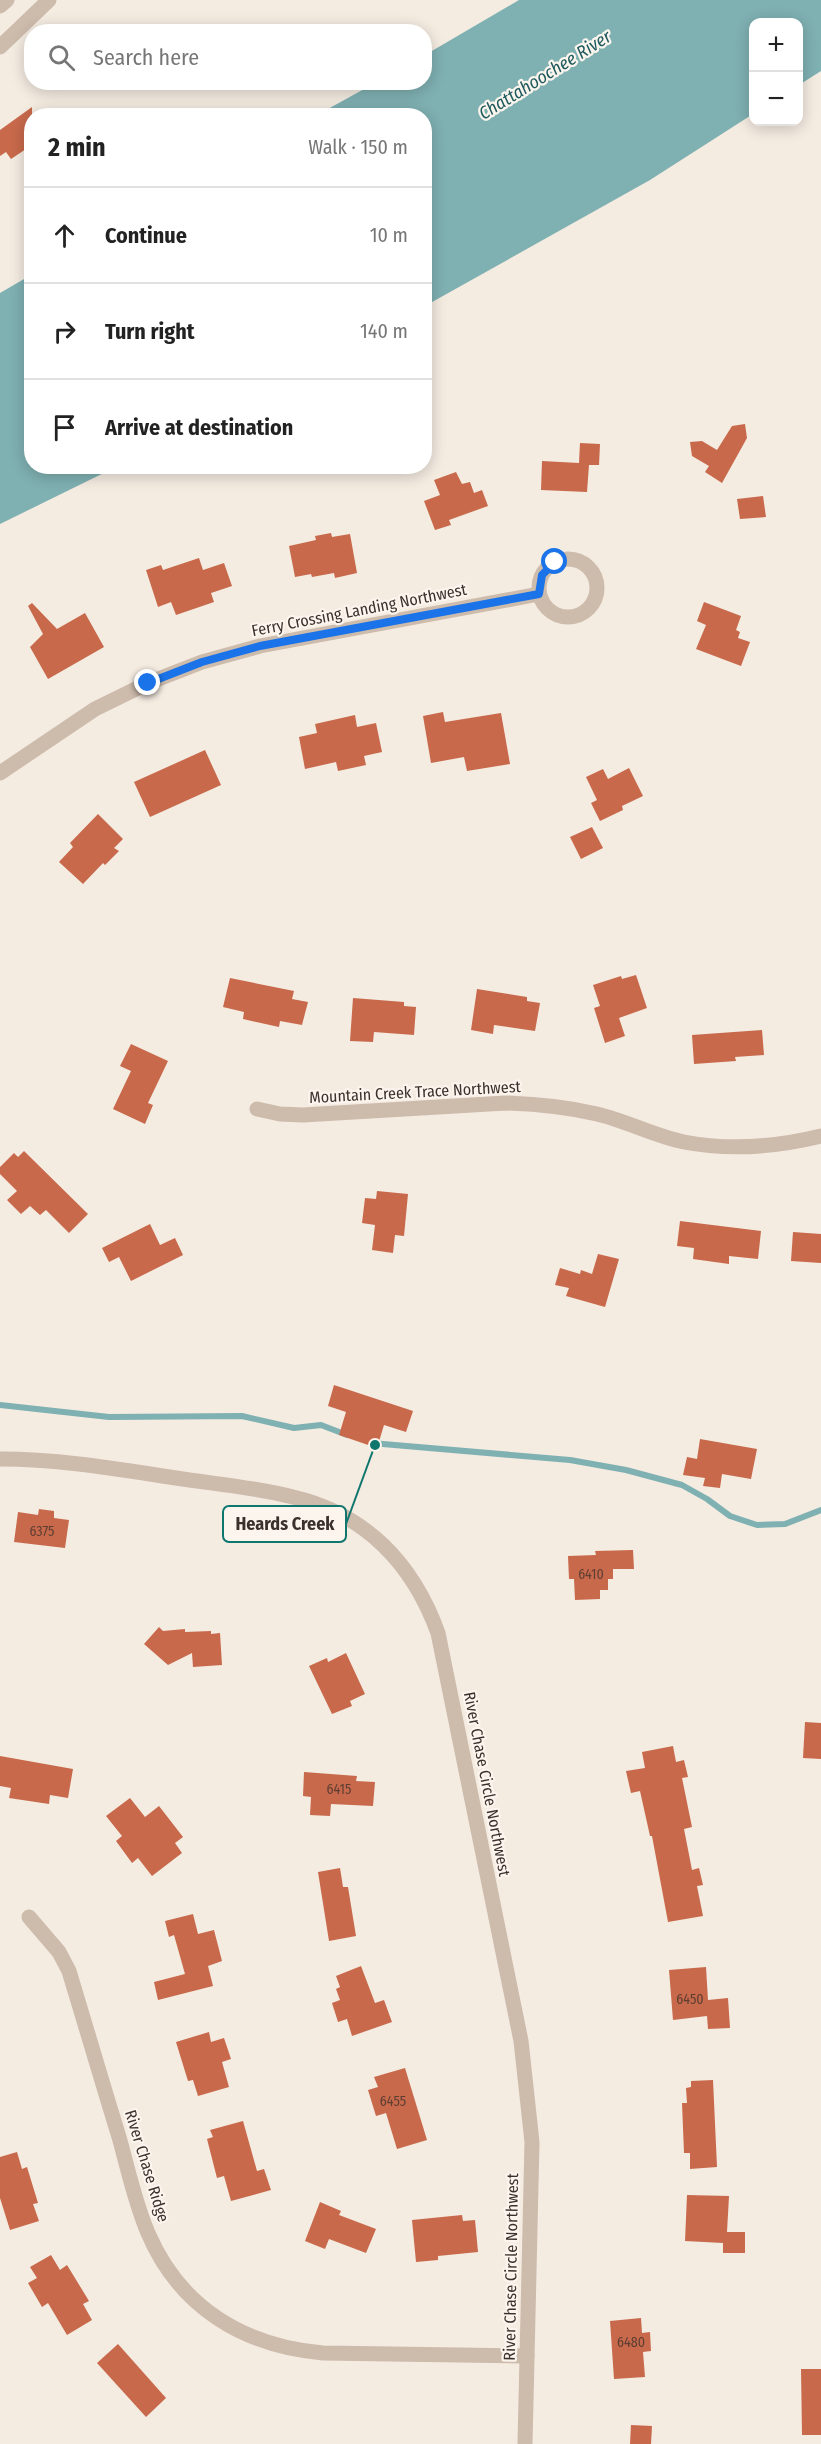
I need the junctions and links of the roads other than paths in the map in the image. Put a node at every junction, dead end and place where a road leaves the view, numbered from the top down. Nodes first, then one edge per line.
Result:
1 (7, 0) edge
2 (49, 0) edge
3 (0, 6) edge
4 (0, 47) edge
5 (539, 594) dead end
6 (0, 773) edge
7 (257, 1109) dead end
8 (821, 1136) edge
9 (0, 1459) edge
10 (29, 1917) dead end
11 (527, 2356) junction
12 (525, 2444) edge

1 - 3 street
2 - 4 street
5 - 6 street, Ferry Crossing Landing Northwest
7 - 8 street, Mountain Creek Trace Northwest
9 - 11 street, River Chase Circle Northwest
10 - 11 street, River Chase Ridge
11 - 12 street, River Chase Circle Northwest

